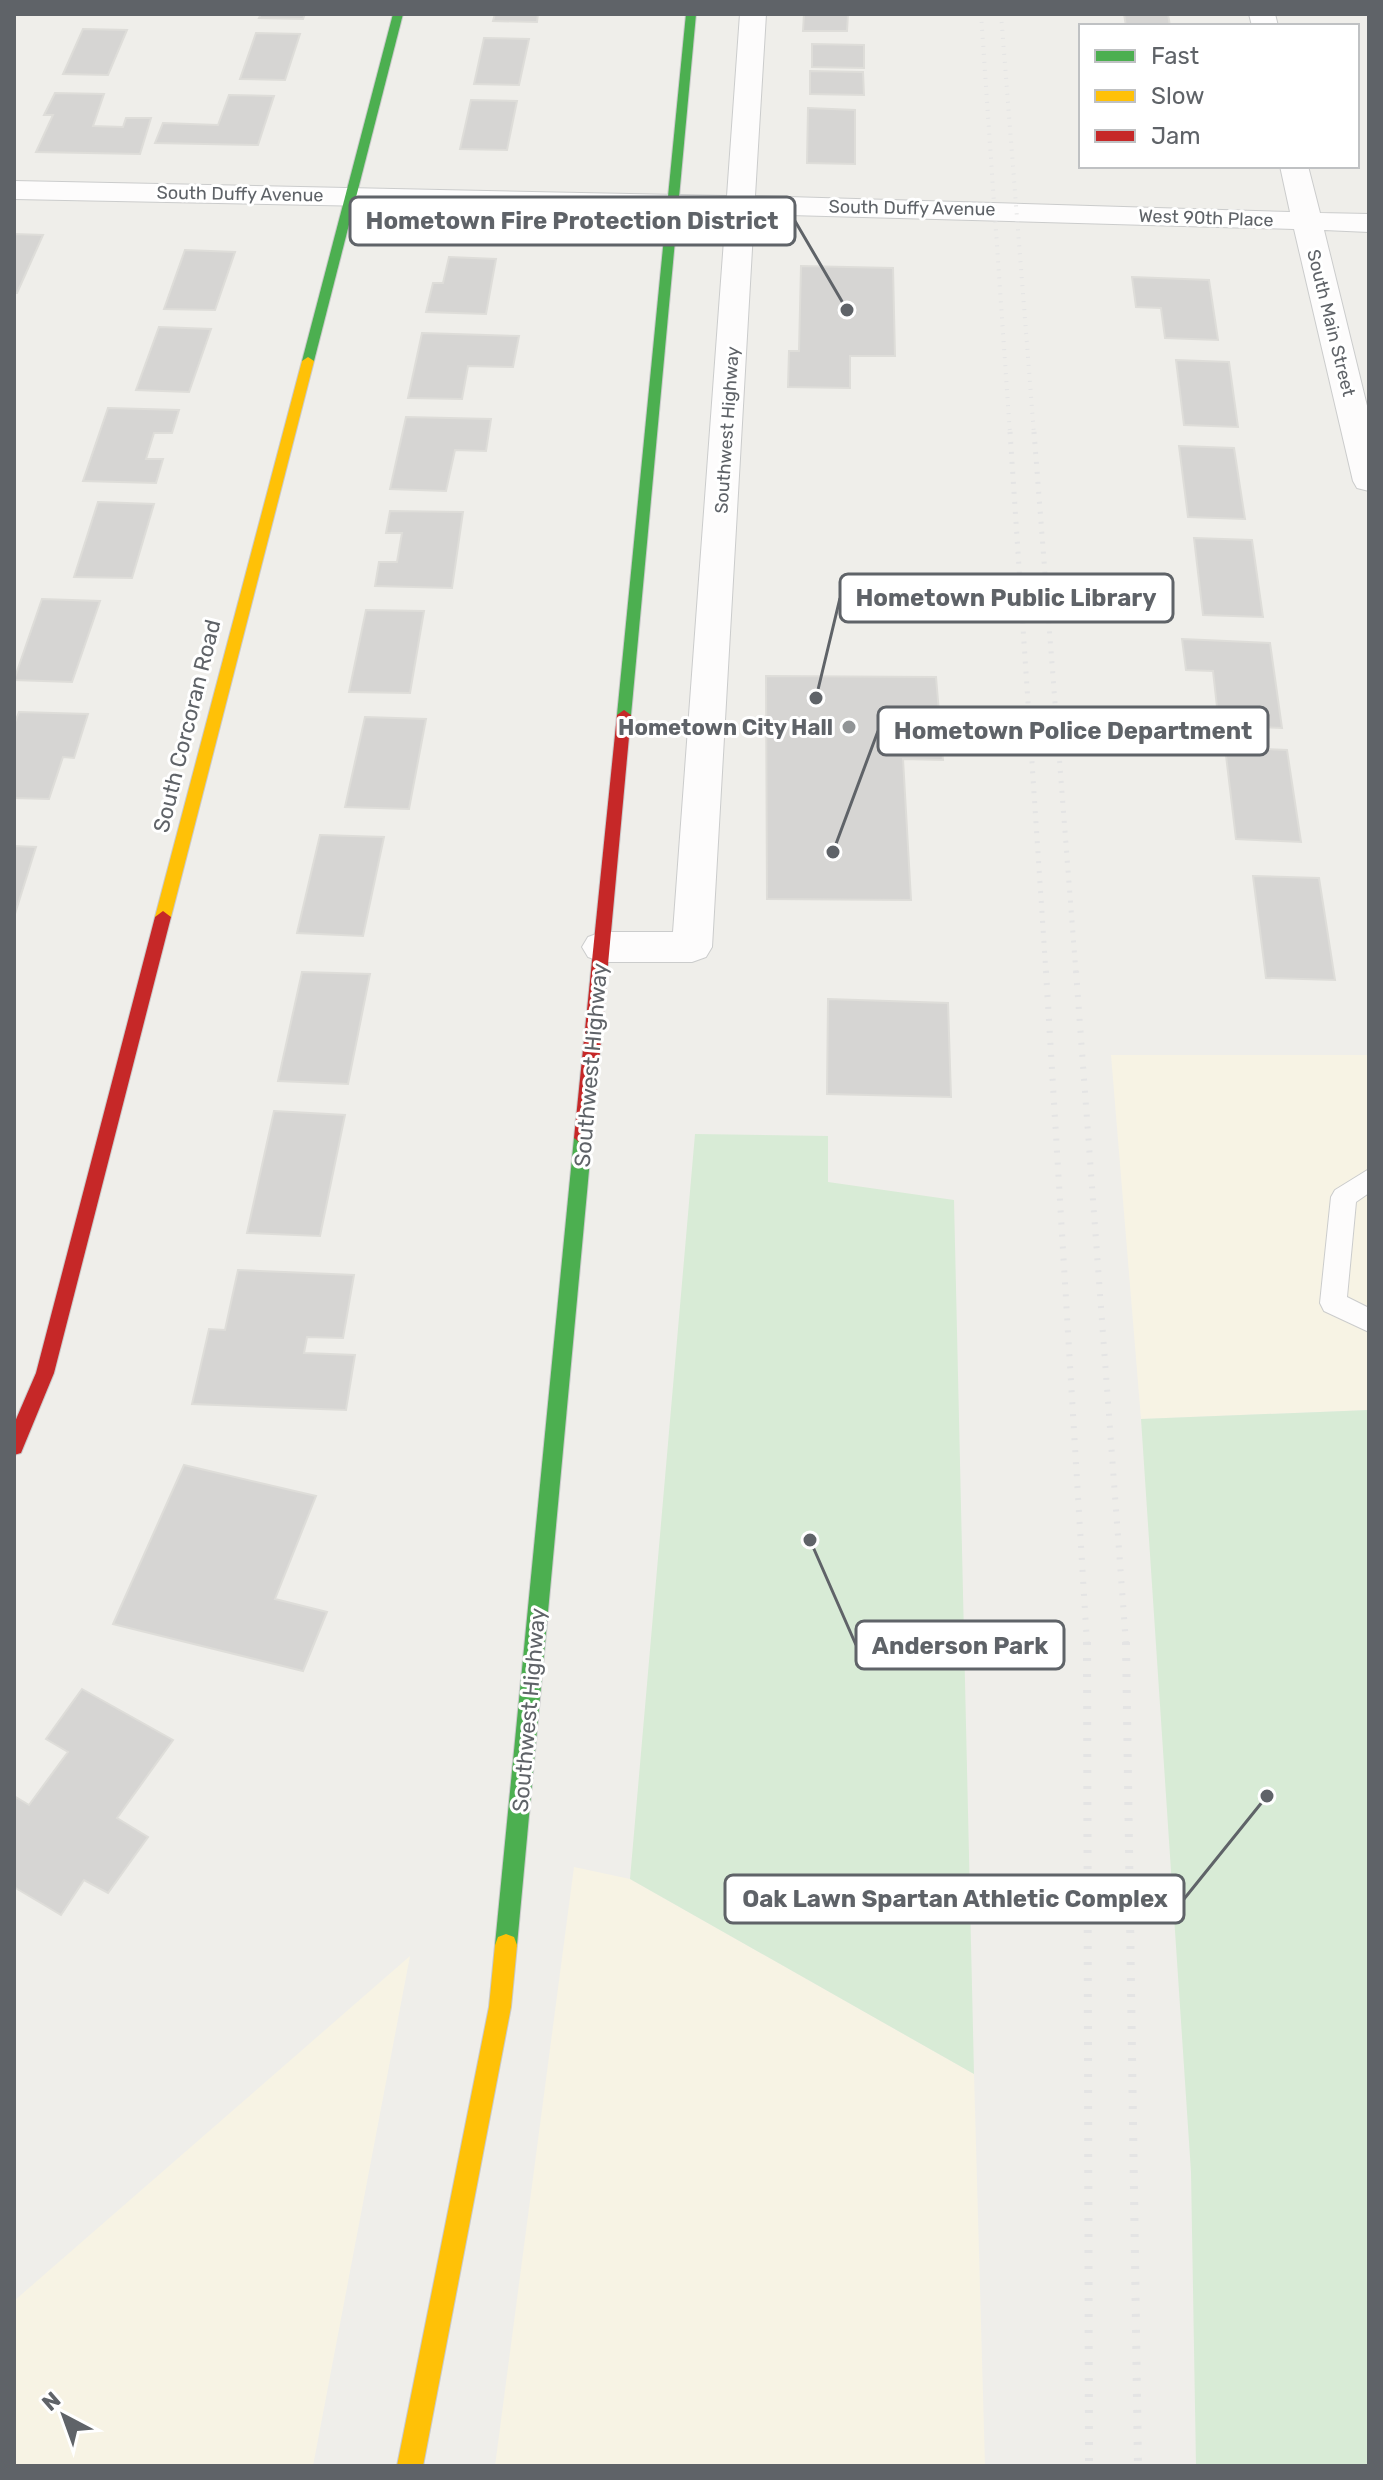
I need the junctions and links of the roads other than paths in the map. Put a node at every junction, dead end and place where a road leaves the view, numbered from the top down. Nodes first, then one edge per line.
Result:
1 (398, 14) edge
2 (691, 14) edge
3 (753, 14) edge
4 (1294, 168) edge
5 (14, 190) edge
6 (348, 196) junction
7 (672, 204) junction
8 (743, 205) junction
9 (1042, 213) joint
10 (1306, 221) junction
11 (1369, 223) edge
12 (1369, 481) edge
13 (602, 947) junction
14 (1369, 1179) edge
15 (1369, 1321) edge
16 (14, 1447) edge
17 (410, 2466) edge

1 - 6 main road, South Corcoran Road
2 - 7 main road, Southwest Highway
3 - 8 street, Southwest Highway
4 - 10 street, South Main Street
5 - 6 street, South Duffy Avenue
6 - 7 street, South Duffy Avenue
6 - 16 main road, South Corcoran Road
7 - 8 street, South Duffy Avenue
7 - 13 main road, Southwest Highway
8 - 9 street, South Duffy Avenue
8 - 13 street, Southwest Highway
9 - 10 street, West 90th Place
10 - 11 street, West 90th Place
10 - 12 street, South Main Street
13 - 17 main road, Southwest Highway
14 - 15 lane

